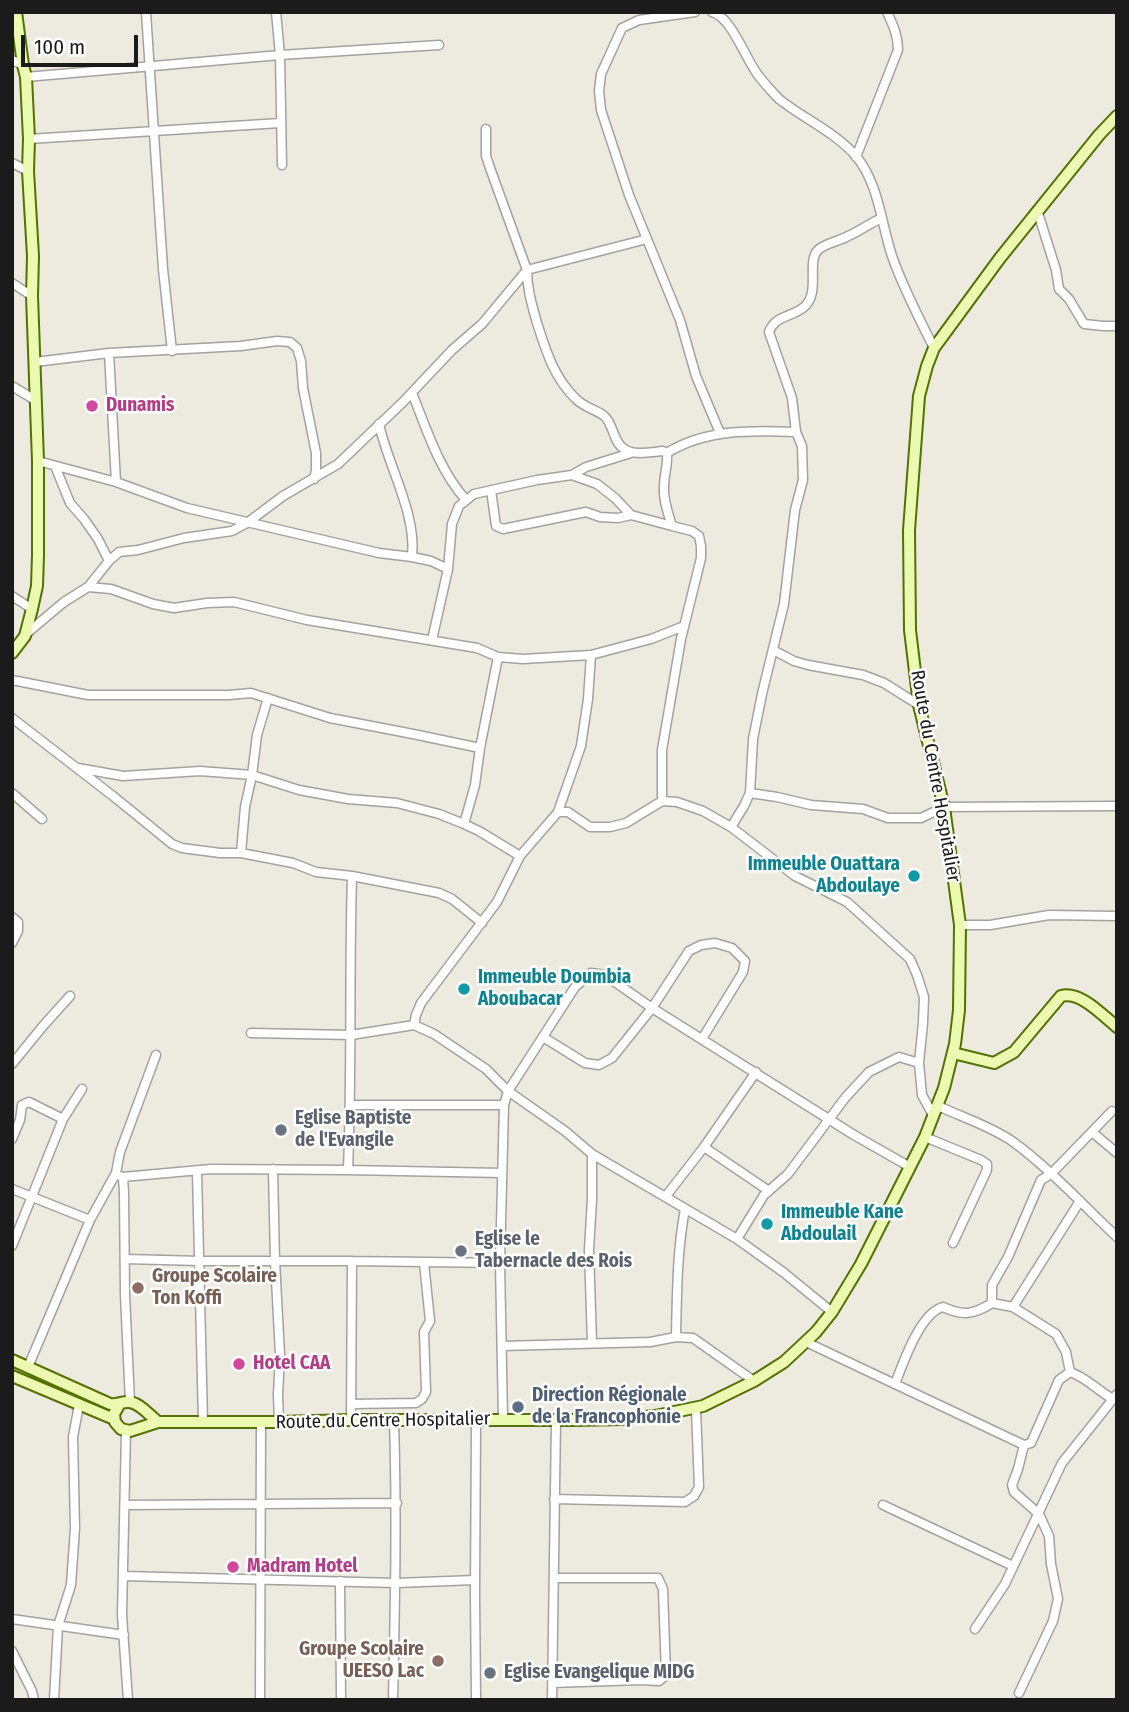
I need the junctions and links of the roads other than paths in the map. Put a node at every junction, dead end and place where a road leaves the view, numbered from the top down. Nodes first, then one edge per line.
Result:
1 (16, 12) edge
2 (146, 12) edge
3 (276, 12) edge
4 (695, 12) edge
5 (712, 12) edge
6 (887, 12) edge
7 (439, 45) dead end
8 (279, 55) junction
9 (18, 62) edge
10 (150, 67) junction
11 (26, 77) junction
12 (1117, 116) edge
13 (281, 123) junction
14 (486, 129) dead end
15 (154, 133) junction
16 (29, 139) junction
17 (856, 157) junction
18 (12, 163) edge
19 (282, 165) dead end
20 (28, 171) junction
21 (1038, 213) junction
22 (882, 218) junction
23 (647, 239) junction
24 (527, 270) junction
25 (12, 283) edge
26 (32, 296) junction
27 (1117, 326) edge
28 (934, 348) junction
29 (172, 351) junction
30 (109, 353) junction
31 (35, 362) junction
32 (12, 386) edge
33 (412, 393) junction
34 (35, 400) junction
35 (379, 424) junction
36 (796, 432) junction
37 (720, 433) junction
38 (631, 453) junction
39 (667, 453) junction
40 (38, 461) junction
41 (55, 466) junction
42 (572, 475) junction
43 (314, 479) junction
44 (116, 482) junction
45 (491, 490) junction
46 (466, 500) junction
47 (631, 515) junction
48 (247, 523) junction
49 (671, 526) junction
50 (412, 557) junction
51 (109, 561) junction
52 (448, 569) junction
53 (88, 587) junction
54 (12, 596) edge
55 (32, 608) junction
56 (684, 626) junction
57 (25, 636) junction
58 (432, 640) junction
59 (773, 650) junction
60 (12, 653) edge
61 (591, 655) junction
62 (498, 657) junction
63 (12, 680) edge
64 (268, 698) junction
65 (919, 705) junction
66 (12, 718) edge
67 (480, 748) junction
68 (76, 767) junction
69 (252, 775) junction
70 (12, 793) edge
71 (750, 793) junction
72 (662, 801) junction
73 (1117, 806) edge
74 (944, 807) junction
75 (558, 812) junction
76 (42, 819) dead end
77 (464, 824) junction
78 (731, 827) junction
79 (241, 853) junction
80 (520, 856) junction
81 (352, 876) junction
82 (1117, 915) edge
83 (12, 917) edge
84 (482, 923) junction
85 (960, 925) junction
86 (12, 943) edge
87 (70, 996) dead end
88 (652, 1008) junction
89 (414, 1025) junction
90 (1117, 1027) edge
91 (251, 1033) dead end
92 (351, 1035) junction
93 (543, 1037) junction
94 (702, 1039) junction
95 (953, 1053) junction
96 (156, 1055) dead end
97 (919, 1063) junction
98 (12, 1064) edge
99 (756, 1072) junction
100 (82, 1089) dead end
101 (508, 1091) junction
102 (350, 1105) junction
103 (504, 1105) junction
104 (935, 1111) junction
105 (1112, 1111) dead end
106 (16, 1118) edge
107 (63, 1119) junction
108 (830, 1119) junction
109 (1091, 1132) junction
110 (925, 1137) junction
111 (12, 1139) edge
112 (704, 1147) junction
113 (1117, 1153) edge
114 (592, 1154) junction
115 (910, 1167) junction
116 (273, 1169) junction
117 (348, 1170) junction
118 (197, 1172) junction
119 (502, 1173) junction
120 (1051, 1174) junction
121 (119, 1175) junction
122 (12, 1189) edge
123 (769, 1191) junction
124 (32, 1196) junction
125 (666, 1196) junction
126 (1080, 1201) junction
127 (685, 1209) junction
128 (90, 1220) junction
129 (1117, 1237) edge
130 (737, 1239) junction
131 (953, 1243) dead end
132 (12, 1246) edge
133 (125, 1259) junction
134 (200, 1261) junction
135 (275, 1261) junction
136 (352, 1261) junction
137 (424, 1263) junction
138 (500, 1263) junction
139 (992, 1303) junction
140 (1013, 1307) junction
141 (832, 1312) junction
142 (676, 1337) junction
143 (806, 1342) junction
144 (592, 1343) junction
145 (502, 1346) junction
146 (12, 1360) edge
147 (28, 1367) junction
148 (1070, 1372) junction
149 (12, 1376) edge
150 (754, 1381) junction
151 (895, 1384) junction
152 (1115, 1396) edge
153 (124, 1403) junction
154 (351, 1404) junction
155 (79, 1405) junction
156 (696, 1409) junction
157 (144, 1411) junction
158 (114, 1419) junction
159 (351, 1420) junction
160 (394, 1420) junction
161 (476, 1420) junction
162 (503, 1420) junction
163 (556, 1420) junction
164 (158, 1422) junction
165 (203, 1422) junction
166 (261, 1422) junction
167 (279, 1422) junction
168 (140, 1428) junction
169 (126, 1431) junction
170 (1024, 1445) junction
171 (554, 1499) junction
172 (261, 1503) junction
173 (397, 1503) junction
174 (125, 1505) junction
175 (883, 1505) dead end
176 (1039, 1514) junction
177 (1013, 1566) junction
178 (122, 1576) junction
179 (554, 1578) junction
180 (260, 1579) junction
181 (475, 1580) junction
182 (340, 1581) junction
183 (396, 1583) junction
184 (12, 1619) edge
185 (58, 1626) junction
186 (975, 1629) dead end
187 (124, 1635) junction
188 (12, 1651) edge
189 (552, 1684) junction
190 (1019, 1693) dead end
191 (34, 1700) edge
192 (54, 1700) edge
193 (128, 1700) edge
194 (260, 1700) edge
195 (341, 1700) edge
196 (393, 1700) edge
197 (476, 1700) edge
198 (552, 1700) edge

1 - 9 street
2 - 10 street
3 - 8 street
4 - 23 street
5 - 17 street
6 - 17 street
7 - 8 street
8 - 10 street
8 - 13 street
9 - 11 street
10 - 11 street
10 - 15 street
11 - 16 street
12 - 21 street, Route du Centre Hospitalier
13 - 15 street
13 - 19 street
14 - 24 street
15 - 16 street
15 - 29 street
16 - 20 street
17 - 22 street
18 - 20 street
20 - 26 street
21 - 27 street
21 - 28 street, Route du Centre Hospitalier
22 - 28 street
22 - 36 street
23 - 24 street
23 - 37 street
24 - 33 street
24 - 38 street
25 - 26 street
26 - 31 street
28 - 65 street, Route du Centre Hospitalier
29 - 30 street
29 - 43 street
30 - 31 street
30 - 44 street
31 - 34 street
32 - 34 street
33 - 35 street
33 - 46 street
34 - 40 street
35 - 43 street
35 - 50 street
36 - 37 street
36 - 59 street
37 - 39 street
38 - 39 street
38 - 42 street
39 - 49 street
40 - 41 street
40 - 55 street
41 - 44 street
41 - 51 street
42 - 45 street
42 - 47 street
43 - 48 street
44 - 48 street
45 - 46 street
45 - 47 street
46 - 52 street
47 - 49 street
48 - 50 street
48 - 51 street
49 - 56 street
50 - 52 street
51 - 53 street
52 - 58 street
53 - 57 street
53 - 58 street
54 - 55 street
55 - 57 street
56 - 61 street
56 - 72 street
57 - 60 street
58 - 62 street
59 - 65 street
59 - 71 street
61 - 62 street
61 - 75 street
62 - 67 street
63 - 64 street
64 - 67 street
64 - 69 street
65 - 74 street, Route du Centre Hospitalier
66 - 68 street
67 - 77 street
68 - 69 street
68 - 79 street
69 - 77 street
69 - 79 street
70 - 76 street
71 - 74 street
71 - 78 street
72 - 75 street
72 - 78 street
73 - 74 street
74 - 85 street, Route du Centre Hospitalier
75 - 80 street
77 - 80 street
78 - 97 street
79 - 81 street
80 - 84 street
81 - 84 street
81 - 92 street
82 - 85 street
83 - 86 street
84 - 89 street
85 - 95 street, Route du Centre Hospitalier
87 - 98 street
88 - 93 street
88 - 93 street
88 - 94 street
88 - 94 street
89 - 92 street
89 - 101 street
90 - 95 street
91 - 92 street
92 - 102 street
93 - 101 street
94 - 99 street
95 - 104 street, Route du Centre Hospitalier
96 - 121 street
97 - 104 street
97 - 108 street
99 - 108 street
99 - 112 street
100 - 107 street
101 - 103 street
101 - 114 street
102 - 103 street
102 - 117 street
103 - 119 street
104 - 110 street, Route du Centre Hospitalier
104 - 120 street
105 - 109 street
106 - 107 street
106 - 111 street
107 - 124 street
108 - 115 street
108 - 123 street
109 - 113 street
109 - 120 street
110 - 115 street, Route du Centre Hospitalier
110 - 131 street
112 - 123 street
112 - 125 street
114 - 125 street
114 - 144 street
115 - 141 street, Route du Centre Hospitalier
116 - 117 street
116 - 118 street
116 - 135 street
117 - 119 street
118 - 121 street
118 - 134 street
119 - 138 street
120 - 126 street
120 - 139 street
121 - 128 street
121 - 133 street
122 - 124 street
123 - 130 street
124 - 128 street
124 - 132 street
125 - 127 street
126 - 129 street
126 - 140 street
127 - 130 street
127 - 142 street
128 - 147 street
130 - 141 street
133 - 134 street
133 - 153 street
134 - 135 street
134 - 165 street
135 - 136 street
135 - 167 street
136 - 137 street
136 - 154 street
137 - 138 street
137 - 154 street
138 - 145 street
139 - 140 street
139 - 151 street
140 - 148 street
141 - 143 street, Route du Centre Hospitalier
142 - 144 street
142 - 150 street
143 - 150 street, Route du Centre Hospitalier
143 - 151 street
144 - 145 street
145 - 162 street
146 - 147 street
147 - 153 street
148 - 152 street
148 - 170 street
149 - 155 street
150 - 156 street, Route du Centre Hospitalier
151 - 170 street
152 - 176 street
153 - 157 street
153 - 158 street
154 - 159 street
155 - 158 street
155 - 185 street
156 - 163 street, Route du Centre Hospitalier
156 - 171 street
157 - 164 street
157 - 168 street
158 - 169 street
159 - 160 street, Route du Centre Hospitalier
159 - 167 street, Route du Centre Hospitalier
160 - 161 street, Route du Centre Hospitalier
160 - 173 street
161 - 162 street, Route du Centre Hospitalier
161 - 181 street
162 - 163 street, Route du Centre Hospitalier
163 - 171 street
164 - 165 street, Route du Centre Hospitalier
164 - 168 street, Route du Centre Hospitalier
165 - 166 street, Route du Centre Hospitalier
166 - 167 street, Route du Centre Hospitalier
166 - 172 street
168 - 169 street
169 - 174 street
170 - 176 street
171 - 179 street
172 - 173 street
172 - 174 street
172 - 180 street
173 - 183 street
174 - 178 street
175 - 177 street
176 - 177 street
176 - 190 street
177 - 186 street
178 - 180 street
178 - 187 street
179 - 189 street
179 - 189 street
180 - 182 street
180 - 194 street
181 - 183 street
181 - 197 street
182 - 183 street
182 - 195 street
183 - 196 street
184 - 185 street
185 - 187 street
185 - 192 street
187 - 193 street
188 - 191 street
189 - 198 street

